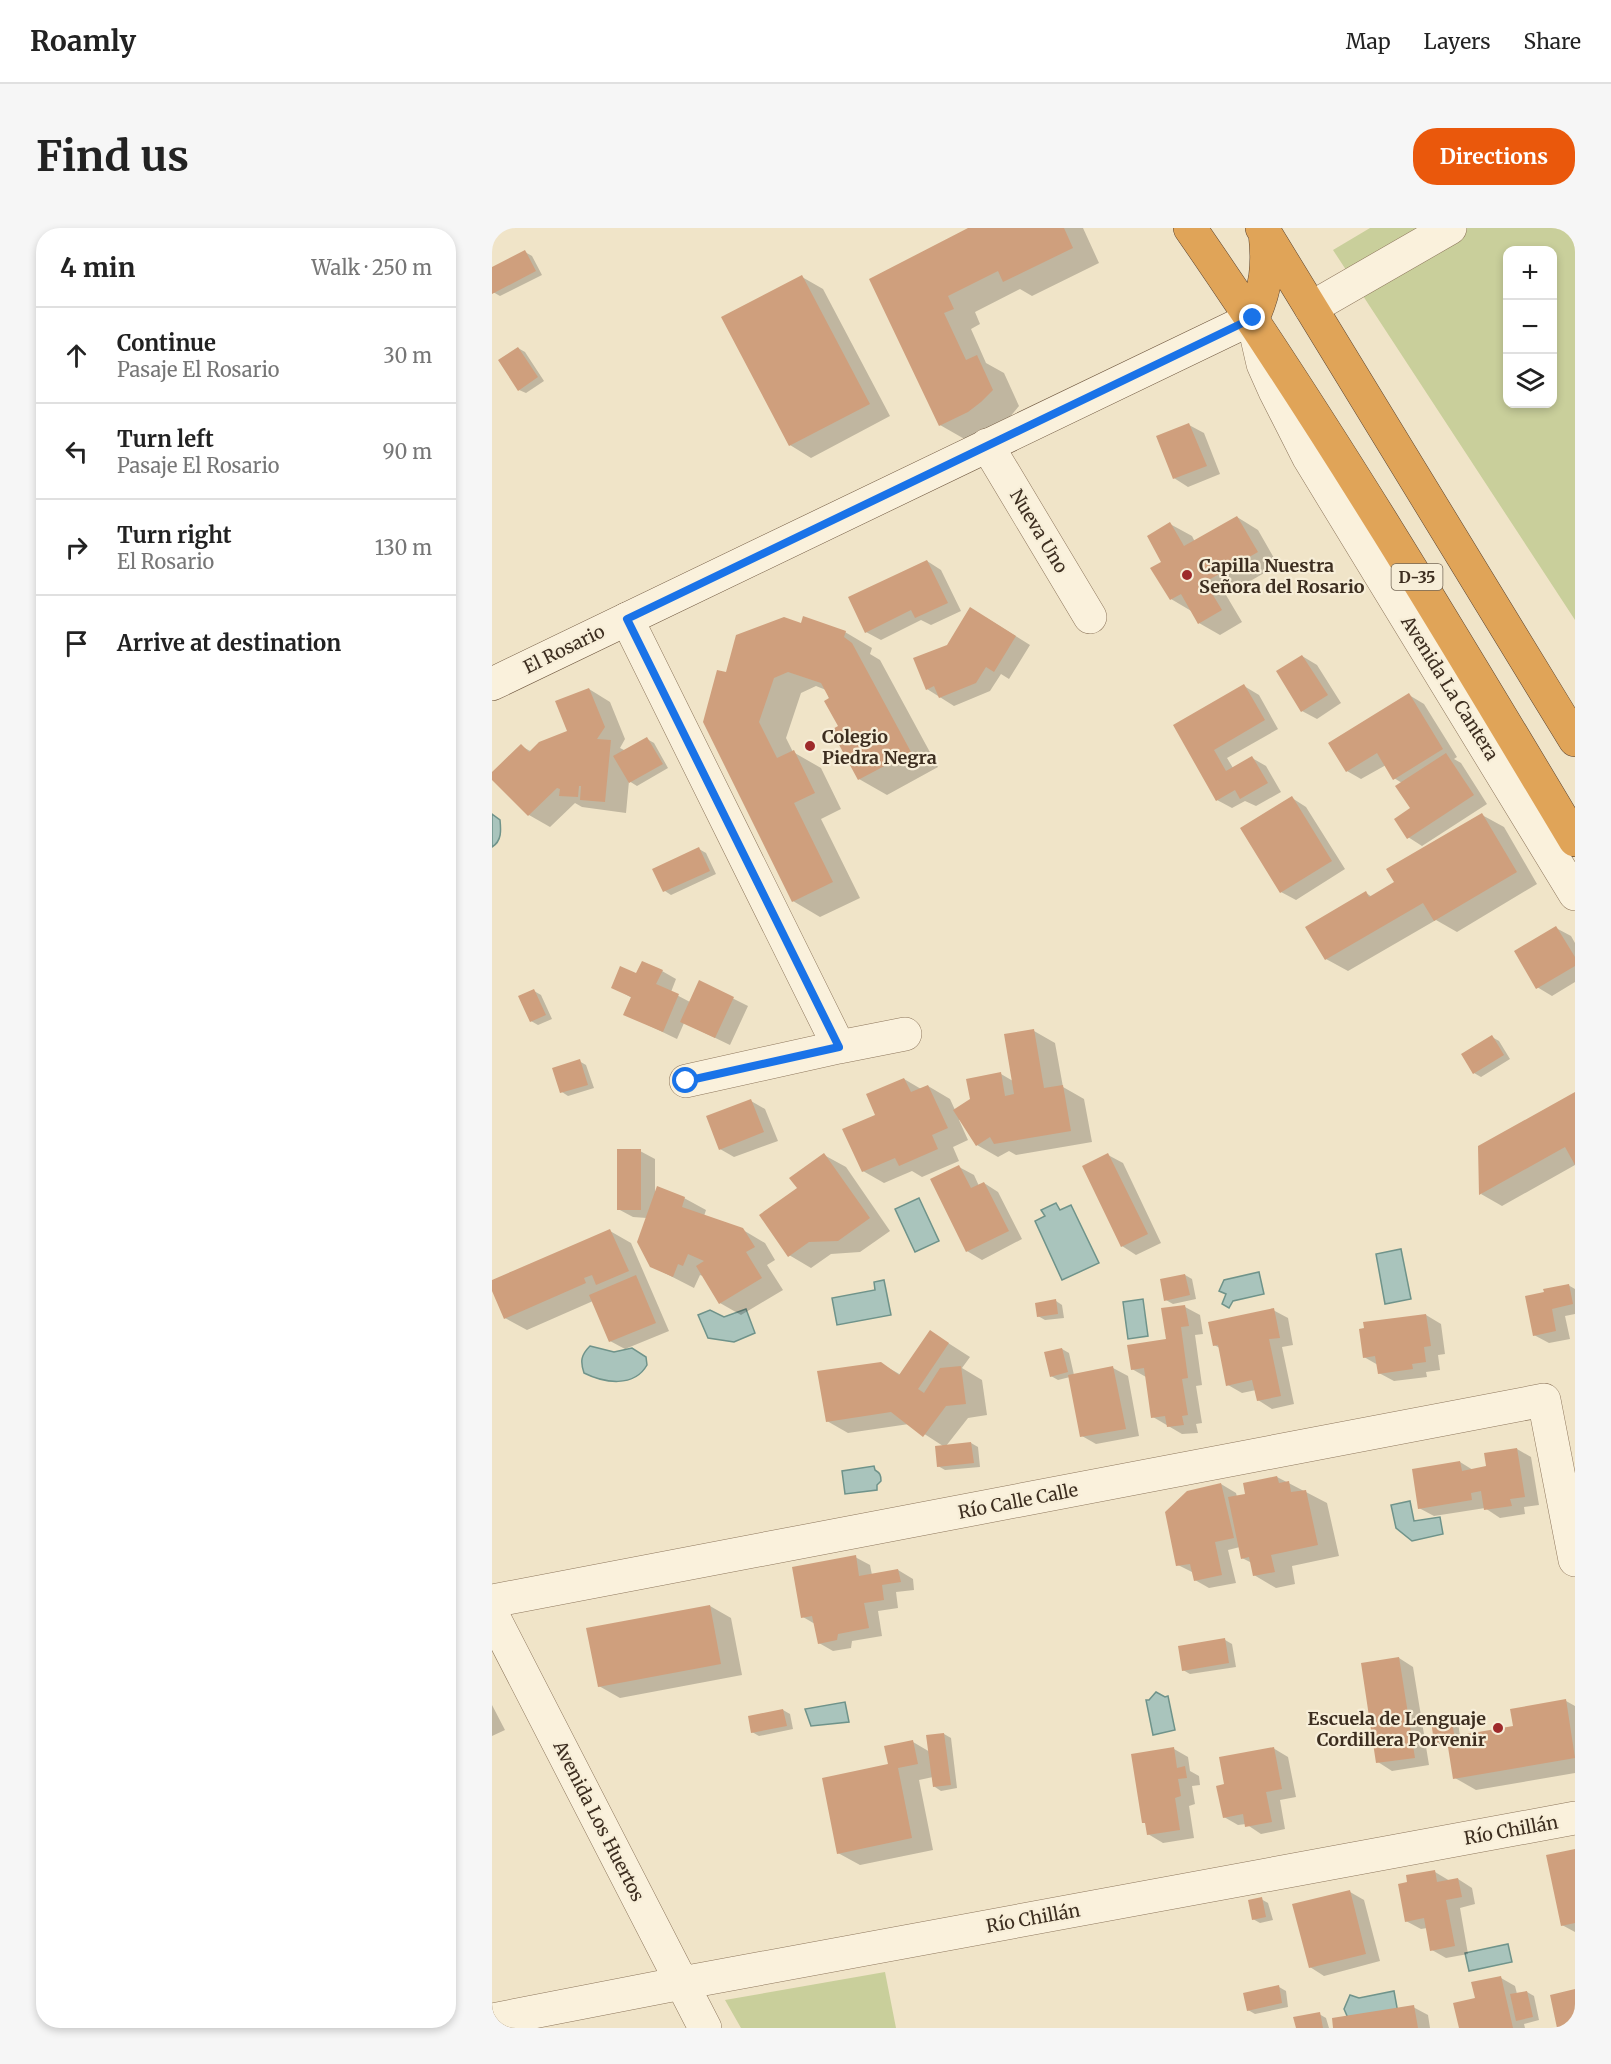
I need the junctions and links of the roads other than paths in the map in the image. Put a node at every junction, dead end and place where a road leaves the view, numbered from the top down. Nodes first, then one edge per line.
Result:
1 (1190, 228) edge
2 (1450, 228) edge
3 (1263, 230) edge
4 (1311, 308) junction
5 (1253, 318) junction
6 (987, 446) junction
7 (1090, 617) dead end
8 (627, 619) junction
9 (492, 684) edge
10 (1575, 740) edge
11 (1575, 840) edge
12 (1575, 894) edge
13 (905, 1034) dead end
14 (839, 1047) junction
15 (686, 1081) dead end
16 (1575, 1560) edge
17 (492, 1601) edge
18 (492, 1614) edge
19 (1575, 1818) edge
20 (682, 1983) junction
21 (492, 2020) edge
22 (705, 2028) edge

1 - 5 highway, Avenida La Cantera / D-35
2 - 4 street
3 - 4 highway, D-35
3 - 5 highway
4 - 10 highway, D-35
5 - 6 street, El Rosario
5 - 11 highway, Avenida La Cantera / D-35
5 - 12 street, Avenida La Cantera
6 - 7 street, Nueva Uno
6 - 8 street, El Rosario
8 - 9 street, El Rosario
8 - 14 street
13 - 14 street
14 - 15 street
16 - 17 street, Río Calle Calle
18 - 20 street, Avenida Los Huertos
19 - 20 street, Río Chillán
20 - 21 street, Río Chillán
20 - 22 street, Avenida Los Huertos

